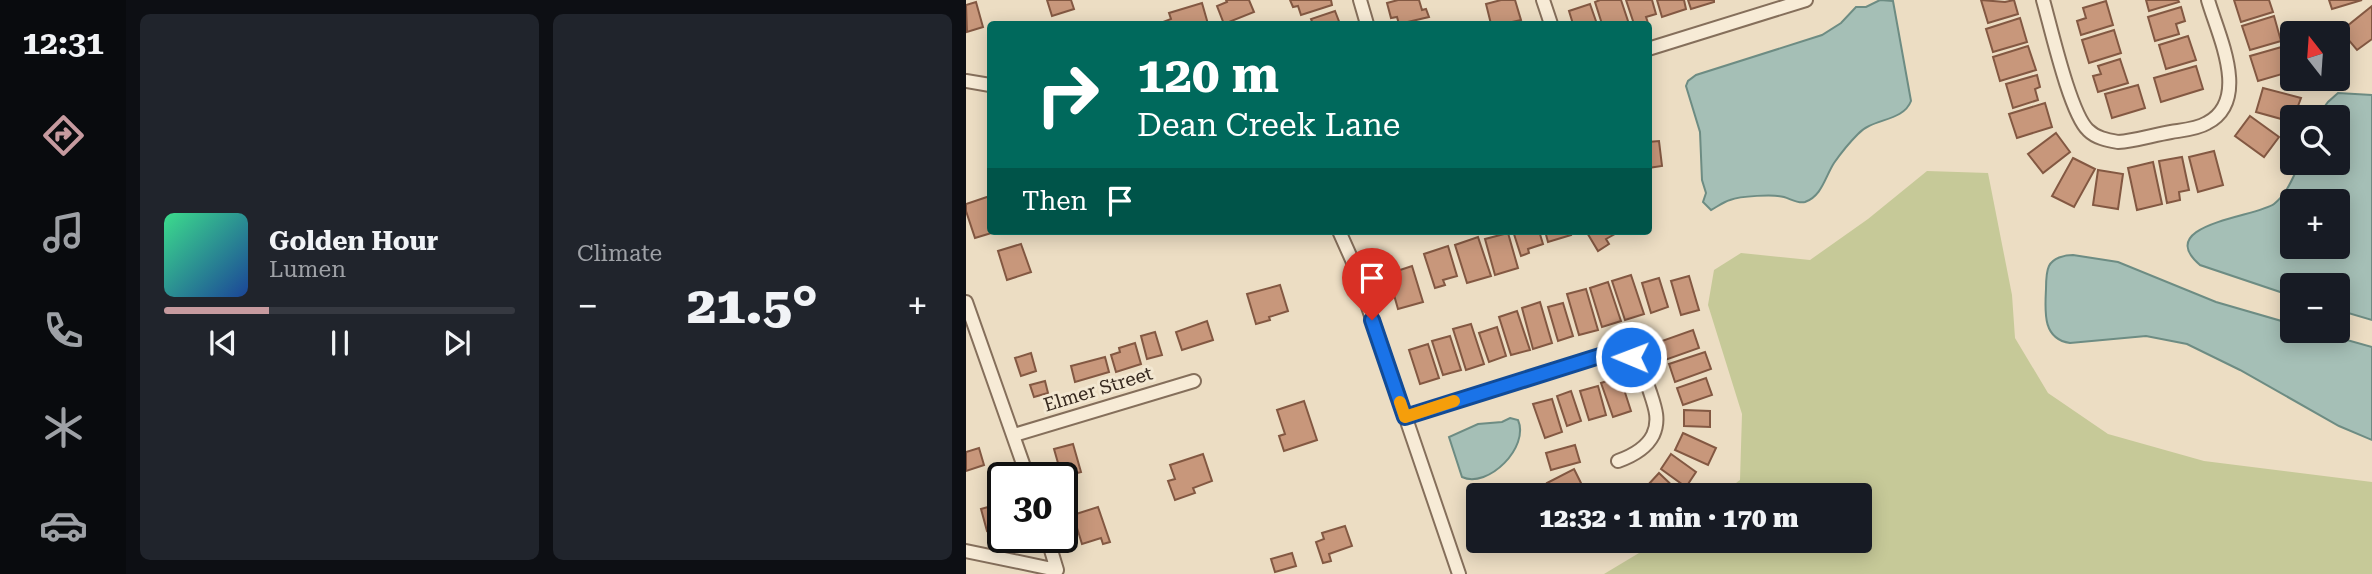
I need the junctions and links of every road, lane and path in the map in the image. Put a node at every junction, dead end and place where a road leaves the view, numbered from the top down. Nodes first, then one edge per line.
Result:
1 (1360, 0) edge
2 (1543, 0) edge
3 (1806, 0) edge
4 (2043, 0) edge
5 (2207, 0) edge
6 (1366, 21) edge
7 (1550, 21) edge
8 (1652, 48) edge
9 (966, 81) edge
10 (987, 84) edge
11 (1341, 235) edge
12 (966, 302) edge
13 (1194, 381) dead end
14 (1405, 417) junction
15 (1014, 435) junction
16 (1618, 461) dead end
17 (1023, 462) edge
18 (966, 551) edge
19 (1052, 553) edge
20 (1459, 574) edge

1 - 6 street
2 - 7 street
3 - 8 street
4 - 5 street
9 - 10 street
11 - 14 street
12 - 15 street
13 - 15 street, Elmer Street
14 - 16 street
14 - 20 street
15 - 17 street
18 - 19 street

